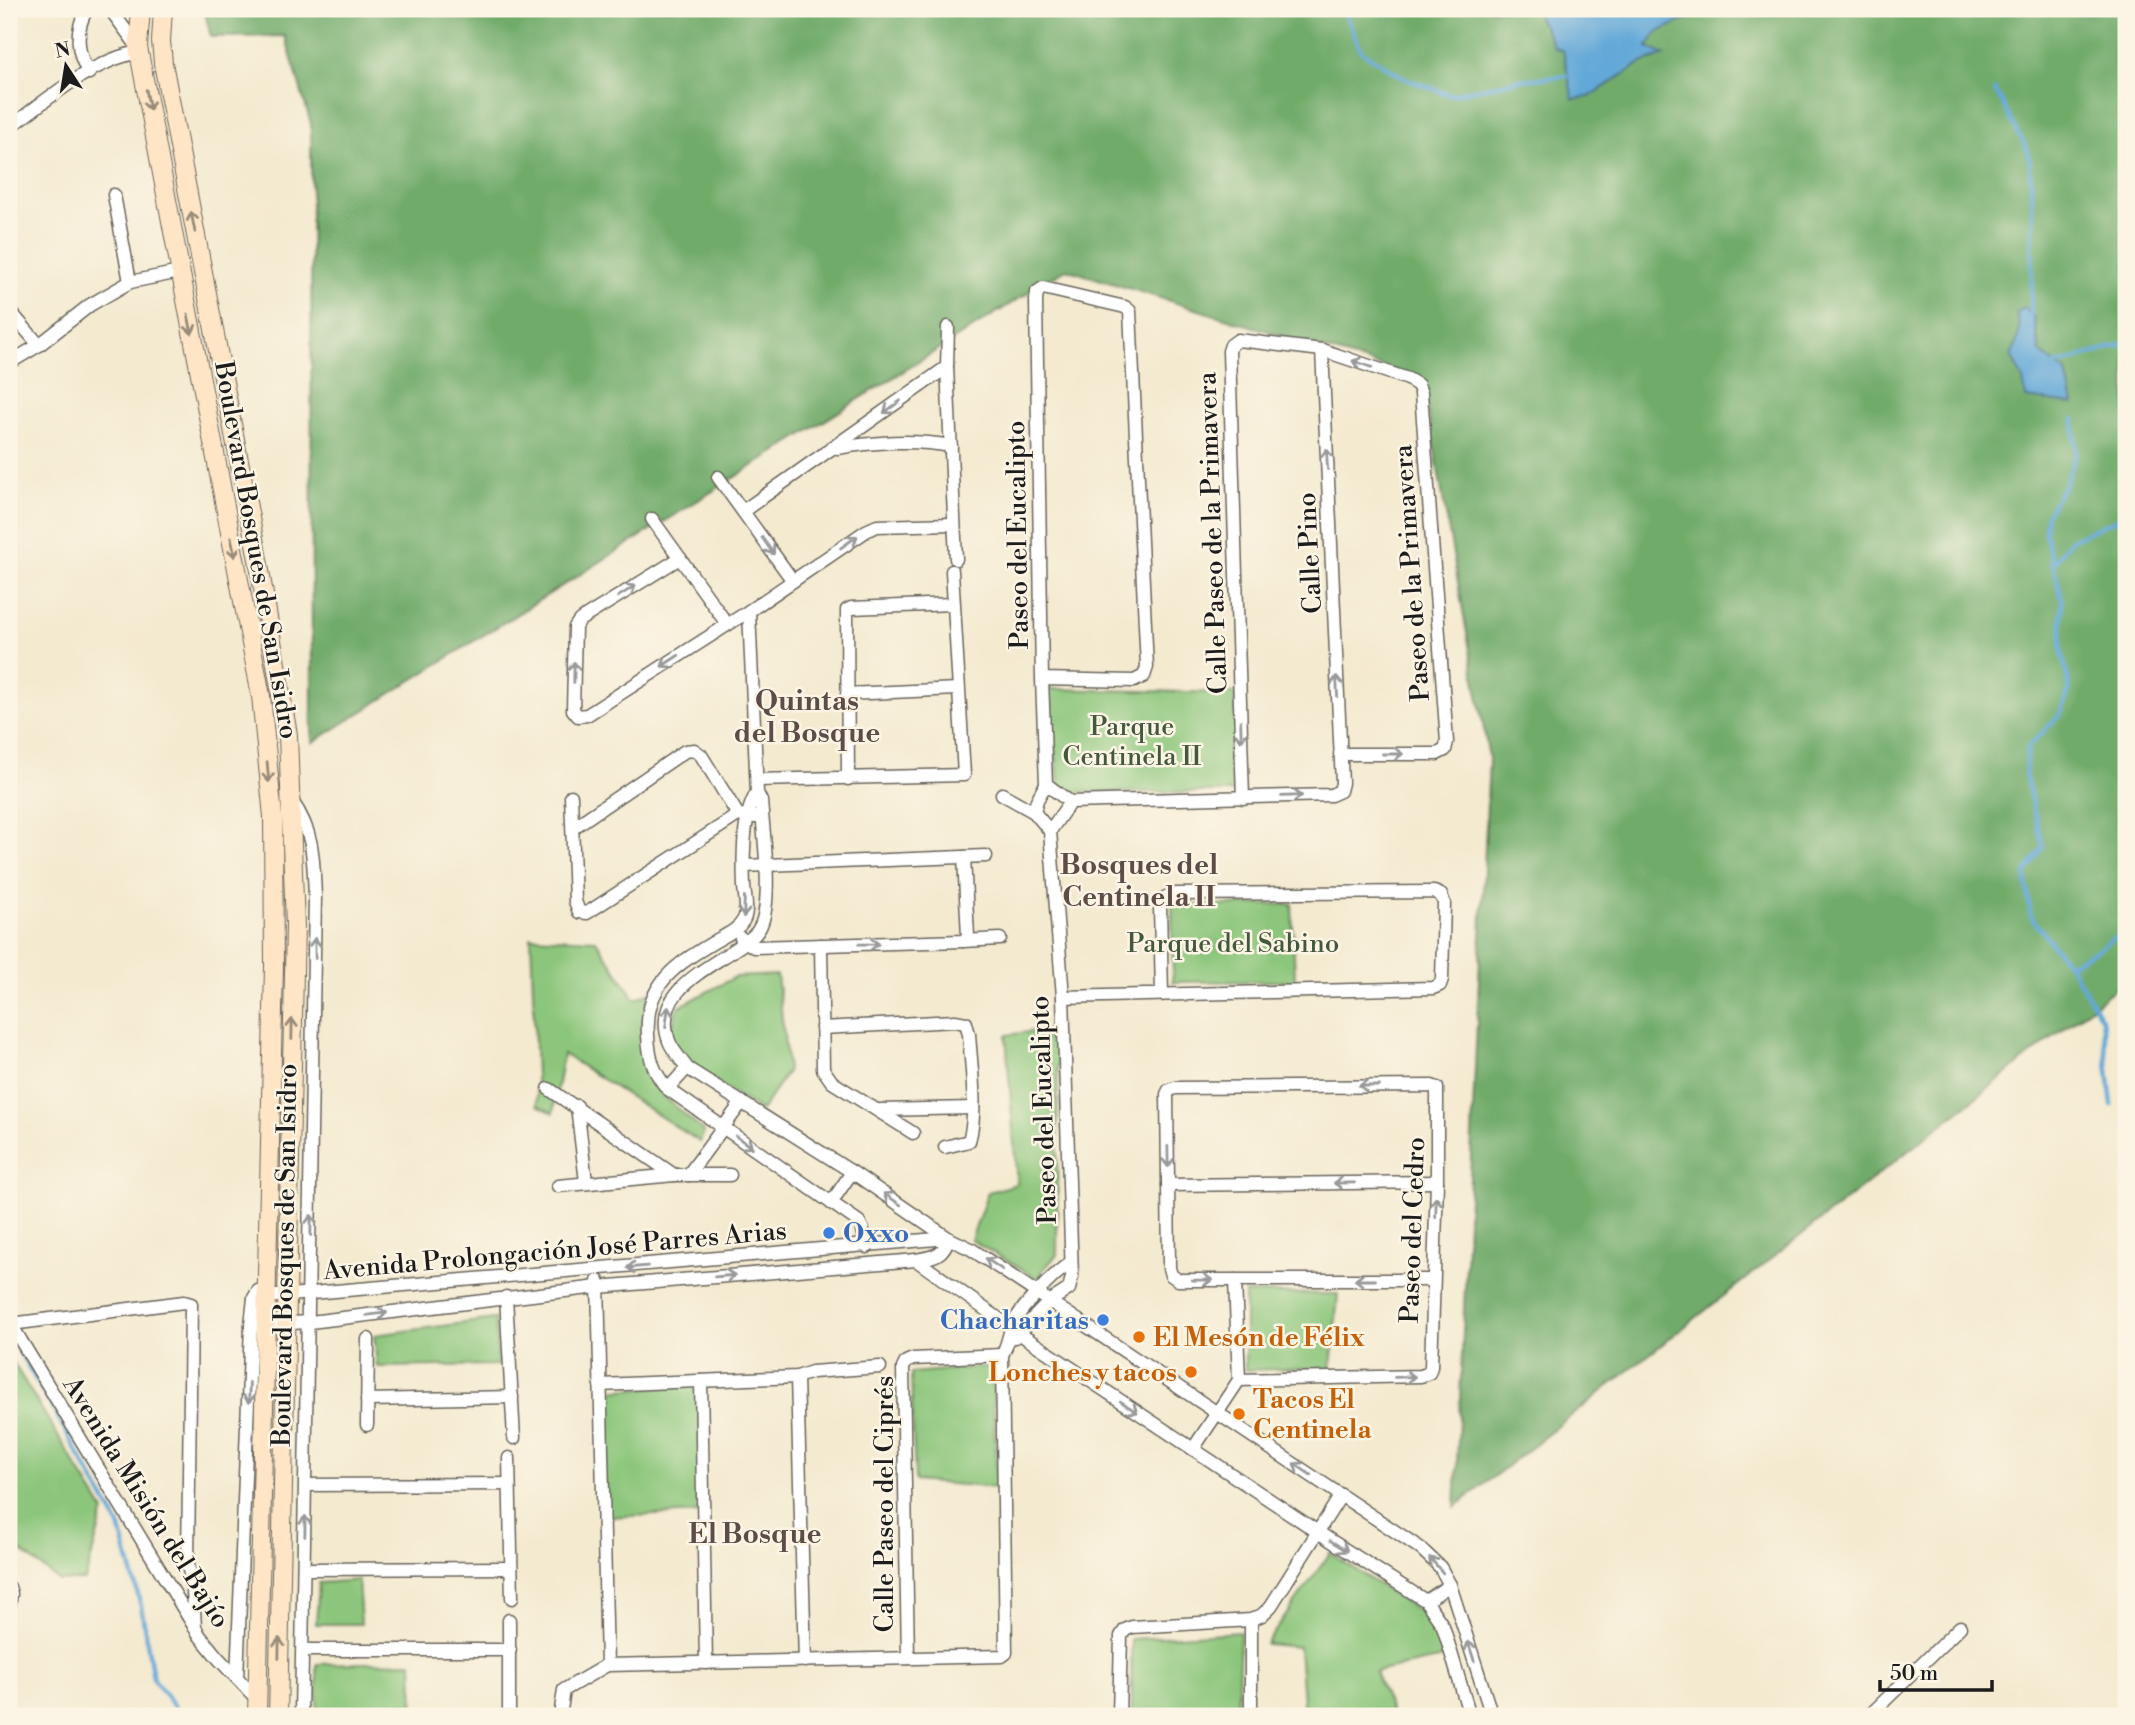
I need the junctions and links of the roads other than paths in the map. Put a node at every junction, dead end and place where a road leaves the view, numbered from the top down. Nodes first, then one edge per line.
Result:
1 (88, 9) edge
2 (110, 9) edge
3 (141, 9) edge
4 (163, 9) edge
5 (138, 50) junction
6 (89, 73) junction
7 (9, 128) edge
8 (114, 194) dead end
9 (180, 272) junction
10 (130, 282) junction
11 (9, 310) edge
12 (948, 327) dead end
13 (39, 345) junction
14 (1322, 350) junction
15 (9, 363) edge
16 (947, 367) junction
17 (1421, 393) joint
18 (951, 446) junction
19 (835, 448) junction
20 (719, 477) dead end
21 (743, 511) junction
22 (652, 519) dead end
23 (953, 524) junction
24 (680, 558) junction
25 (793, 581) junction
26 (953, 604) junction
27 (749, 611) junction
28 (727, 624) junction
29 (1042, 679) junction
30 (958, 689) junction
31 (847, 694) junction
32 (1340, 754) junction
33 (848, 779) junction
34 (1046, 784) junction
35 (757, 786) junction
36 (1002, 794) dead end
37 (571, 796) dead end
38 (1243, 798) junction
39 (291, 800) junction
40 (1070, 802) junction
41 (1034, 812) junction
42 (743, 816) junction
43 (762, 817) junction
44 (574, 827) junction
45 (1050, 831) junction
46 (986, 856) dead end
47 (964, 857) junction
48 (765, 865) junction
49 (744, 866) junction
50 (733, 931) junction
51 (965, 939) junction
52 (1000, 939) dead end
53 (746, 942) junction
54 (821, 945) junction
55 (689, 957) junction
56 (699, 972) junction
57 (1161, 995) junction
58 (1063, 997) junction
59 (822, 1028) junction
60 (670, 1043) junction
61 (648, 1047) junction
62 (687, 1068) junction
63 (549, 1089) dead end
64 (668, 1090) junction
65 (742, 1102) junction
66 (577, 1106) junction
67 (972, 1108) junction
68 (880, 1110) junction
69 (722, 1127) junction
70 (913, 1133) dead end
71 (946, 1147) dead end
72 (852, 1172) junction
73 (674, 1175) junction
74 (688, 1175) junction
75 (730, 1175) dead end
76 (586, 1182) junction
77 (1437, 1182) junction
78 (558, 1185) dead end
79 (1168, 1185) junction
80 (831, 1203) junction
81 (948, 1238) junction
82 (867, 1247) junction
83 (915, 1260) junction
84 (1070, 1263) junction
85 (598, 1270) junction
86 (1235, 1280) junction
87 (1433, 1280) junction
88 (598, 1287) junction
89 (310, 1293) junction
90 (1037, 1293) junction
91 (286, 1295) junction
92 (506, 1297) junction
93 (260, 1298) junction
94 (1049, 1302) junction
95 (10, 1322) edge
96 (310, 1322) junction
97 (286, 1323) junction
98 (259, 1325) junction
99 (1013, 1334) junction
100 (368, 1339) dead end
101 (1002, 1355) junction
102 (880, 1367) dead end
103 (797, 1377) junction
104 (1239, 1380) junction
105 (701, 1381) junction
106 (600, 1385) junction
107 (512, 1397) junction
108 (367, 1400) junction
109 (1217, 1413) junction
110 (367, 1425) dead end
111 (514, 1438) dead end
112 (1193, 1449) junction
113 (509, 1458) dead end
114 (509, 1484) junction
115 (306, 1485) junction
116 (1341, 1495) junction
117 (1318, 1532) junction
118 (510, 1568) junction
119 (304, 1569) junction
120 (1450, 1585) junction
121 (9, 1587) edge
122 (512, 1598) dead end
123 (1426, 1601) junction
124 (9, 1606) edge
125 (509, 1620) dead end
126 (1251, 1620) junction
127 (1960, 1627) dead end
128 (195, 1628) junction
129 (303, 1650) junction
130 (510, 1650) junction
131 (908, 1658) junction
132 (805, 1661) junction
133 (706, 1663) junction
134 (607, 1665) junction
135 (237, 1678) junction
136 (257, 1707) edge
137 (278, 1716) edge
138 (301, 1716) edge
139 (509, 1716) edge
140 (560, 1716) edge
141 (1119, 1716) edge
142 (1251, 1716) edge
143 (1470, 1716) edge
144 (1492, 1716) edge
145 (1869, 1716) edge

1 - 6 street
2 - 5 street
3 - 5 main road, Boulevard Bosques de San Isidro
39 -> 4 main road, Boulevard Bosques de San Isidro
5 - 6 street
5 -> 9 main road, Boulevard Bosques de San Isidro
6 - 7 street
8 - 10 street
9 - 10 street
9 -> 93 main road, Boulevard Bosques de San Isidro
10 - 13 street
11 - 13 street
12 - 16 street
13 - 15 street
17 -> 14 street, Calle Paseo de la Primavera
32 -> 14 street, Calle Pino
14 -> 38 street, Calle Paseo de la Primavera
16 - 18 street
16 -> 19 street
32 -> 17 street, Paseo de la Primavera
18 - 19 street
18 - 23 street
19 - 21 street
20 - 21 street
21 -> 25 street
22 - 24 street
25 -> 23 street
23 - 26 street
24 - 28 street
28 -> 24 street
25 - 27 street
26 - 30 street
26 - 31 street
27 - 28 street
27 - 35 street
29 - 29 street, Paseo del Eucalipto
29 - 34 street, Paseo del Eucalipto
30 - 31 street
30 - 33 street
31 - 33 street
38 -> 32 street
33 - 35 street
34 - 40 street
34 - 41 street
35 - 42 street
35 - 43 street
36 - 41 street
37 - 44 street
38 - 40 street
89 -> 39 street, Boulevard Bosques de San Isidro
91 -> 39 main road, Boulevard Bosques de San Isidro
40 - 45 street
41 - 45 street
42 - 43 street
42 - 44 street
42 - 44 street
42 - 49 street
43 - 48 street
45 - 58 street, Paseo del Eucalipto
46 - 47 street
47 - 48 street
47 - 51 street
48 - 49 street
48 - 53 street
49 -> 50 street
50 - 53 street
50 - 55 street
51 - 52 street
54 -> 51 street
53 - 54 street
53 - 56 street
54 - 59 street
55 - 56 street
55 - 61 street
60 -> 56 street
57 - 57 street
57 - 58 street
58 - 84 street, Paseo del Eucalipto
59 - 67 street
59 - 68 street
60 - 61 street
60 - 62 street
61 - 64 street
62 - 64 street
62 - 65 street
63 - 66 street
64 - 69 street
65 - 69 street
65 - 72 street
66 - 73 street
66 - 76 street
67 - 68 street
67 - 71 street
68 - 70 street
69 - 74 street
69 -> 80 street
72 - 80 street
81 -> 72 street
73 - 74 street
73 - 76 street
74 - 75 street
76 - 78 street
77 -> 79 street
77 -> 79 street, Paseo del Cedro
87 -> 77 street, Paseo del Cedro
79 -> 86 street
80 - 82 street
81 - 82 street, Avenida Prolongación José Parres Arias
81 - 83 street
90 -> 81 street
82 -> 85 street, Avenida Prolongación José Parres Arias
88 -> 83 street, Avenida Prolongación José Parres Arias
83 - 99 street
84 - 90 street
84 - 94 street, Paseo del Eucalipto
85 - 88 street
85 - 89 street, Avenida Prolongación José Parres Arias
87 -> 86 street
86 - 104 street
104 -> 87 street, Paseo del Cedro
88 - 92 street, Avenida Prolongación José Parres Arias
88 - 106 street
89 - 91 street, Avenida Prolongación José Parres Arias
89 - 96 street, Boulevard Bosques de San Isidro
90 - 94 street
90 - 99 street, Calle Paseo del Ciprés
91 - 93 street, Avenida Prolongación José Parres Arias
91 - 97 main road, Boulevard Bosques de San Isidro
96 -> 92 street, Avenida Prolongación José Parres Arias
92 - 107 street
93 - 98 main road, Boulevard Bosques de San Isidro
94 - 99 street, Calle Paseo del Ciprés
94 - 109 street
95 - 128 street, Avenida Misión del Bajío
95 - 128 street
96 - 97 street, Avenida Prolongación José Parres Arias
96 - 115 street, Boulevard Bosques de San Isidro
97 - 98 street, Avenida Prolongación José Parres Arias
137 -> 97 main road, Boulevard Bosques de San Isidro
98 -> 135 street, Boulevard Bosques de San Isidro
98 - 136 main road, Boulevard Bosques de San Isidro
99 - 101 street, Calle Paseo del Ciprés
99 -> 112 street
100 - 108 street
101 - 131 street, Calle Paseo del Ciprés
101 - 131 street, Calle Paseo del Ciprés
102 - 103 street
103 - 105 street
103 - 132 street
104 - 109 street
105 - 106 street
105 - 133 street
106 - 134 street
107 - 108 street
107 - 111 street
108 - 110 street
109 - 112 street
116 -> 109 street
112 - 117 street
113 - 114 street
114 - 115 street
114 - 118 street
119 -> 115 street, Boulevard Bosques de San Isidro
116 - 117 street
120 -> 116 street
117 -> 123 street
117 - 126 street
118 - 119 street
118 - 122 street
119 - 129 street, Boulevard Bosques de San Isidro
120 - 123 street
144 -> 120 street
121 - 124 street
123 - 143 street
125 - 130 street
126 - 141 street
126 - 142 street
127 - 145 street
128 - 135 street, Avenida Misión del Bajío
129 - 130 street
129 - 138 street, Boulevard Bosques de San Isidro
130 - 139 street
131 - 132 street, Calle Paseo del Ciprés
132 - 133 street, Calle Paseo del Ciprés
133 - 134 street, Calle Paseo del Ciprés
134 - 140 street
135 - 136 street, Avenida Misión del Bajío

